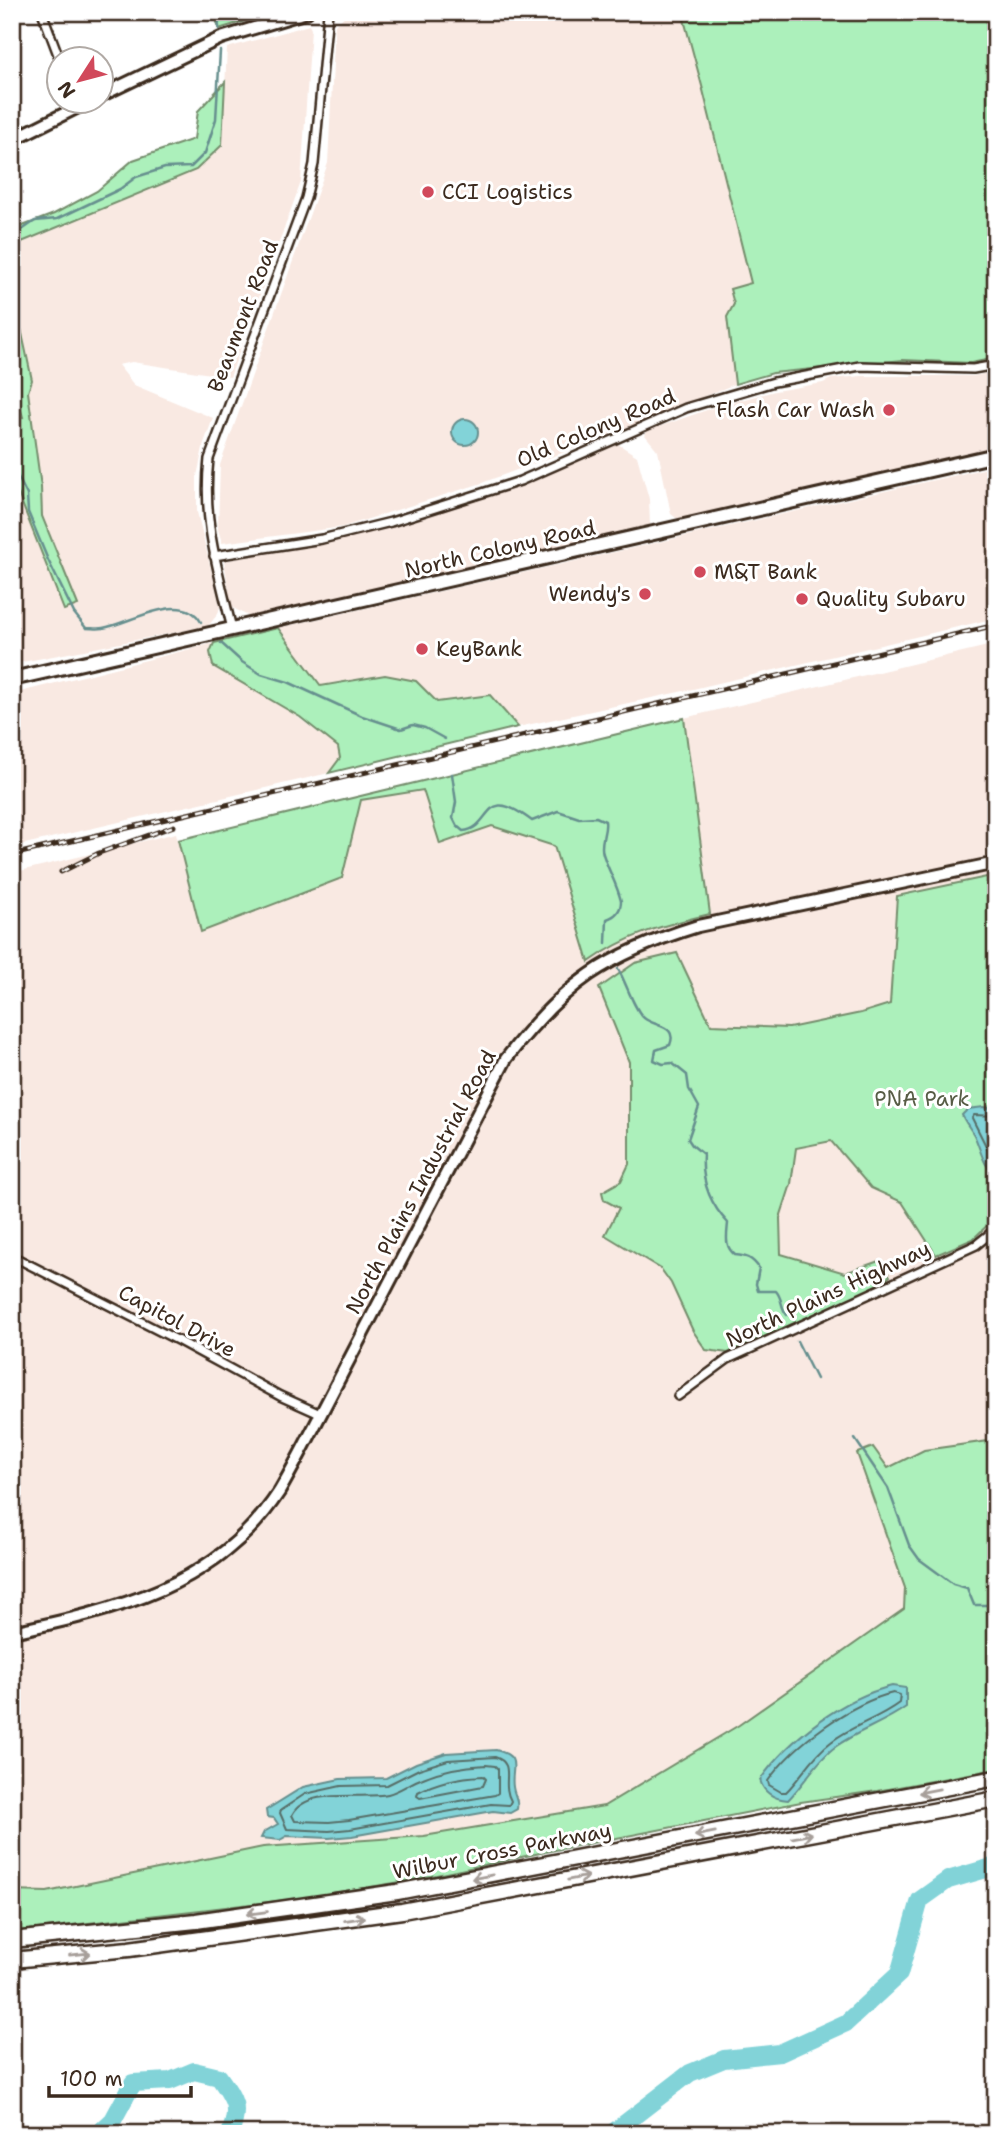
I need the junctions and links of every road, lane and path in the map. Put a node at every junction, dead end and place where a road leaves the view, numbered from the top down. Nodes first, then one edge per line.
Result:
1 (42, 12) edge
2 (307, 12) edge
3 (328, 12) edge
4 (55, 46) edge
5 (116, 88) edge
6 (57, 116) edge
7 (12, 140) edge
8 (996, 365) edge
9 (996, 455) edge
10 (214, 556) junction
11 (233, 630) junction
12 (12, 679) edge
13 (996, 863) edge
14 (996, 1229) edge
15 (18, 1259) dead end
16 (678, 1395) dead end
17 (320, 1414) junction
18 (12, 1632) edge
19 (996, 1779) edge
20 (996, 1799) edge
21 (12, 1940) edge
22 (12, 1960) edge

1 - 4 street
2 - 5 street
3 - 10 street, Beaumont Road
6 - 7 street
8 - 10 street, Old Colony Road
9 - 11 main road, North Colony Road
10 - 11 street, Beaumont Road
11 - 12 main road, North Colony Road
13 - 17 street, North Plains Industrial Road
14 - 16 street, North Plains Highway
15 - 17 street, Capitol Drive
17 - 18 street, North Plains Industrial Road
19 -> 21 highway, Wilbur Cross Parkway
22 -> 20 highway, Wilbur Cross Parkway

